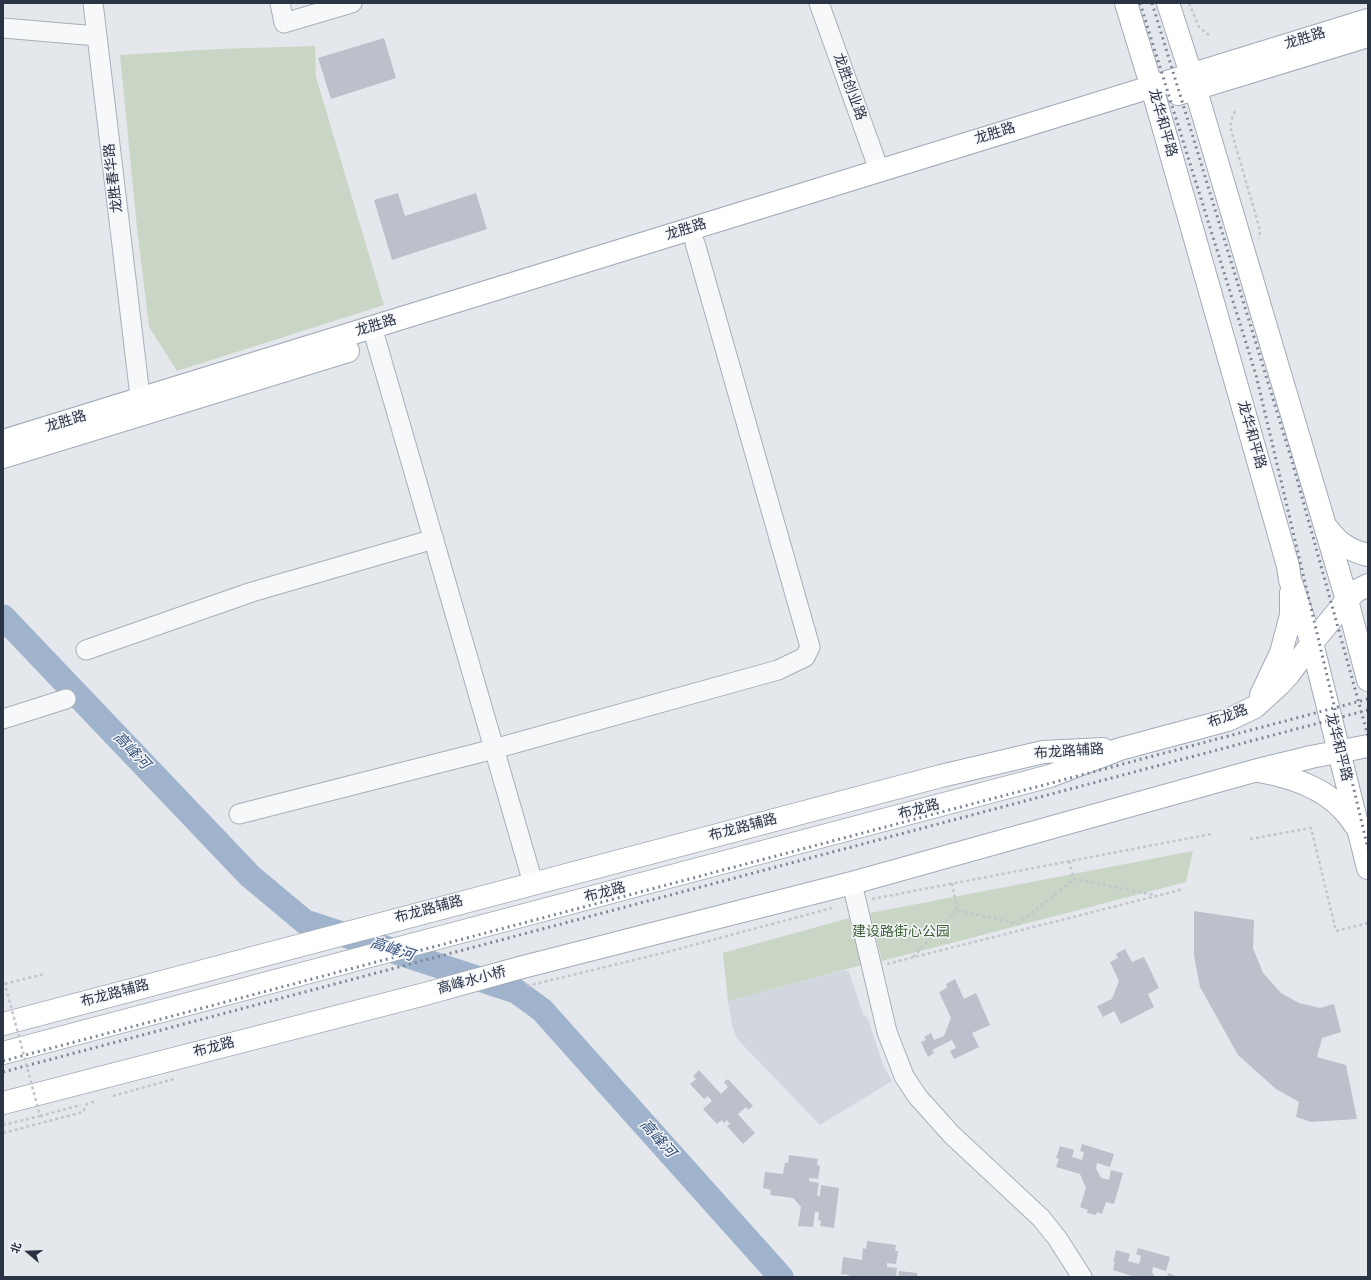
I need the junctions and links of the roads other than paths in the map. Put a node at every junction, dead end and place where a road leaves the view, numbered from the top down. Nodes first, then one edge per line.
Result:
1 (93, 3) edge
2 (280, 3) edge
3 (352, 3) edge
4 (819, 3) edge
5 (1126, 3) edge
6 (1168, 3) edge
7 (1368, 20) edge
8 (3, 28) edge
9 (97, 36) junction
10 (1368, 36) edge
11 (1193, 81) junction
12 (1153, 93) junction
13 (877, 164) junction
14 (695, 243) junction
15 (374, 335) junction
16 (141, 407) junction
17 (3, 441) edge
18 (3, 457) edge
19 (1325, 526) junction
20 (434, 539) junction
21 (1368, 555) edge
22 (1290, 580) junction
23 (1368, 585) edge
24 (1347, 600) junction
25 (1312, 643) junction
26 (86, 650) dead end
27 (1368, 680) edge
28 (66, 698) dead end
29 (1255, 707) junction
30 (3, 719) edge
31 (1368, 746) edge
32 (494, 748) junction
33 (1120, 749) junction
34 (1339, 752) junction
35 (1254, 771) junction
36 (239, 814) dead end
37 (1359, 832) junction
38 (1368, 868) edge
39 (533, 883) junction
40 (852, 883) junction
41 (425, 994) joint
42 (3, 1024) edge
43 (3, 1053) edge
44 (3, 1103) edge
45 (1082, 1277) edge

1 - 9 street, 龙胜春华路
2 - 3 street
4 - 13 street, 龙胜创业路
5 - 12 main road, 龙华和平路
6 - 11 main road
7 - 11 main road, 龙胜路
8 - 9 street
9 - 16 street, 龙胜春华路
10 - 11 main road, 龙胜路
11 - 12 main road, 龙胜路
11 - 19 main road
12 - 13 main road, 龙胜路
12 - 14 main road, 龙胜路
12 - 22 main road, 龙华和平路
13 - 15 main road, 龙胜路
14 - 15 main road, 龙胜路
14 - 32 street
15 - 16 main road, 龙胜路
15 - 20 street
16 - 17 main road, 龙胜路
16 - 18 main road, 龙胜路
19 - 21 main road
19 - 24 main road
20 - 26 street
20 - 32 street
22 - 25 main road, 龙华和平路
22 - 29 main road
23 - 24 main road, 布龙路
24 - 25 main road, 布龙路
24 - 27 main road
25 - 29 main road, 布龙路
25 - 34 main road, 龙华和平路
28 - 30 street
29 - 33 main road, 布龙路
31 - 34 main road
32 - 36 street
32 - 39 street
33 - 39 main road, 布龙路辅路
33 - 43 main road, 布龙路
34 - 35 main road
34 - 37 main road, 龙华和平路
35 - 37 main road
35 - 40 main road
37 - 38 main road, 龙华和平路
39 - 42 main road, 布龙路辅路
40 - 41 main road, 高峰水小桥
40 - 45 street
41 - 44 main road, 布龙路

